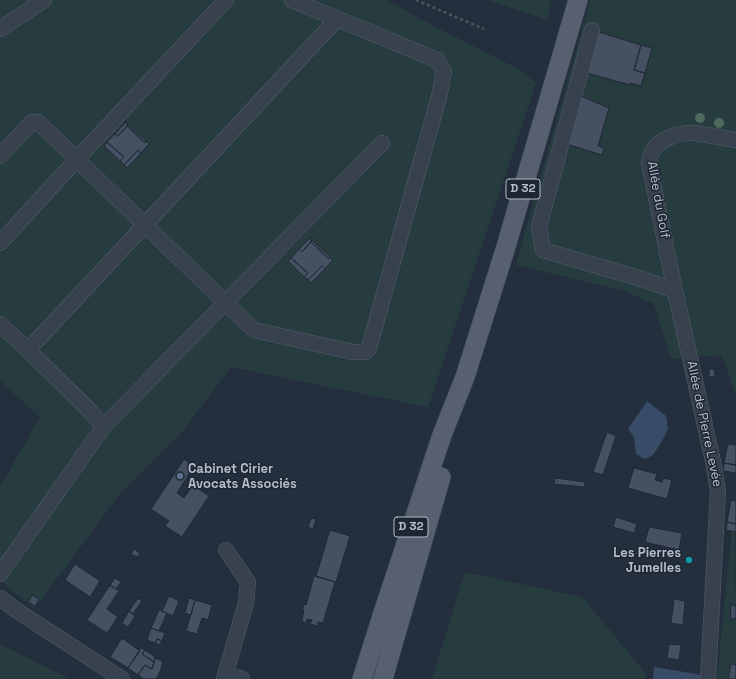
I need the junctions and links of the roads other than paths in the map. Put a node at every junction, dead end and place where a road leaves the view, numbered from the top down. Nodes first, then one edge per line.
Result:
1 (44, 0) edge
2 (226, 0) edge
3 (292, 0) edge
4 (578, 0) edge
5 (337, 18) junction
6 (0, 29) edge
7 (592, 30) dead end
8 (736, 140) edge
9 (382, 143) dead end
10 (0, 156) edge
11 (77, 159) junction
12 (145, 225) junction
13 (0, 243) edge
14 (675, 291) junction
15 (226, 303) junction
16 (0, 324) edge
17 (28, 350) junction
18 (465, 376) junction
19 (104, 426) junction
20 (226, 550) dead end
21 (0, 574) edge
22 (0, 598) edge
23 (225, 677) edge
24 (122, 679) edge
25 (242, 679) edge
26 (362, 679) edge
27 (383, 679) edge
28 (708, 679) edge

1 - 6 street
2 - 11 street
3 - 5 street
4 - 18 main road, D 32
5 - 12 street
5 - 15 street
7 - 14 street
8 - 14 street, Allée du Golf
9 - 15 street
10 - 11 street
11 - 12 street
11 - 13 street
12 - 15 street
12 - 17 street
14 - 28 street, Allée de Pierre Levée
15 - 19 street
16 - 17 street
17 - 19 street
18 - 26 main road, D 32
18 - 27 main road, D 32
19 - 21 street
20 - 23 street
22 - 24 street
23 - 25 street

